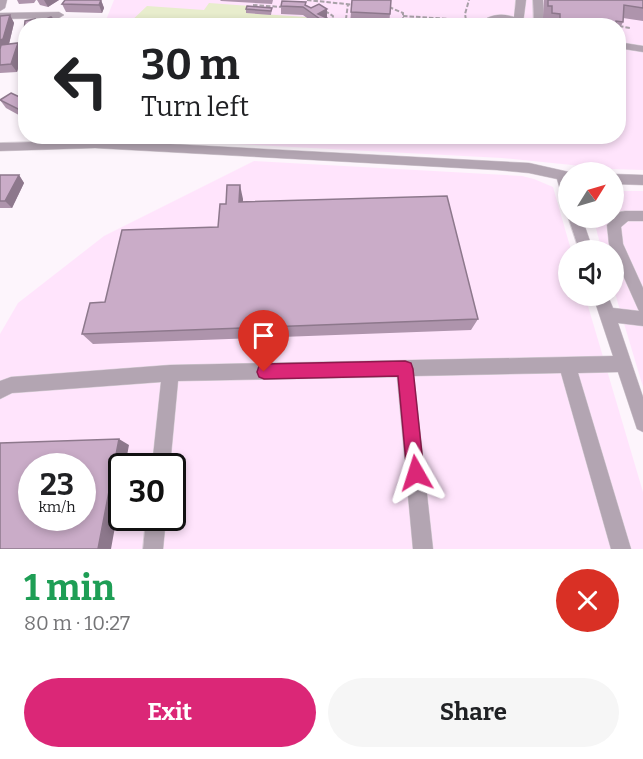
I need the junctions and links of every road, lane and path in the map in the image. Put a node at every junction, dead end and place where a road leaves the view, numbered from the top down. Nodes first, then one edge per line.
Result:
1 (2, 0) edge
2 (308, 0) edge
3 (469, 0) edge
4 (521, 0) edge
5 (538, 0) edge
6 (348, 4) junction
7 (253, 5) edge
8 (358, 5) edge
9 (286, 7) edge
10 (386, 7) edge
11 (0, 8) edge
12 (320, 9) edge
13 (59, 15) dead end
14 (0, 16) edge
15 (403, 16) joint
16 (333, 18) edge
17 (346, 18) edge
18 (434, 18) edge
19 (466, 18) edge
20 (520, 18) edge
21 (539, 18) edge
22 (626, 27) edge
23 (630, 28) dead end
24 (626, 46) edge
25 (643, 49) edge
26 (626, 57) edge
27 (643, 59) edge
28 (57, 144) edge
29 (97, 144) edge
30 (0, 147) edge
31 (558, 175) edge
32 (624, 179) edge
33 (643, 180) edge
34 (643, 216) edge
35 (605, 306) edge
36 (643, 306) edge
37 (608, 315) junction
38 (643, 319) edge
39 (624, 364) junction
40 (567, 366) junction
41 (405, 369) junction
42 (170, 373) junction
43 (0, 390) edge
44 (643, 423) edge
45 (162, 453) edge
46 (155, 531) edge
47 (153, 549) edge
48 (423, 549) edge
49 (621, 549) edge

1 - 11 street
2 - 6 path
3 - 19 path
4 - 20 street
5 - 21 street
6 - 8 path
6 - 17 path
7 - 9 path
10 - 15 path
12 - 16 path
13 - 14 street
15 - 18 path
22 - 23 path
24 - 25 street
26 - 27 street
28 - 30 street
29 - 31 street
32 - 33 street
34 - 36 street
35 - 37 street
37 - 38 street
37 - 39 street
39 - 40 street
39 - 44 street
40 - 41 street
40 - 49 street
41 - 42 street
41 - 48 street
42 - 43 street
42 - 45 street
46 - 47 street

